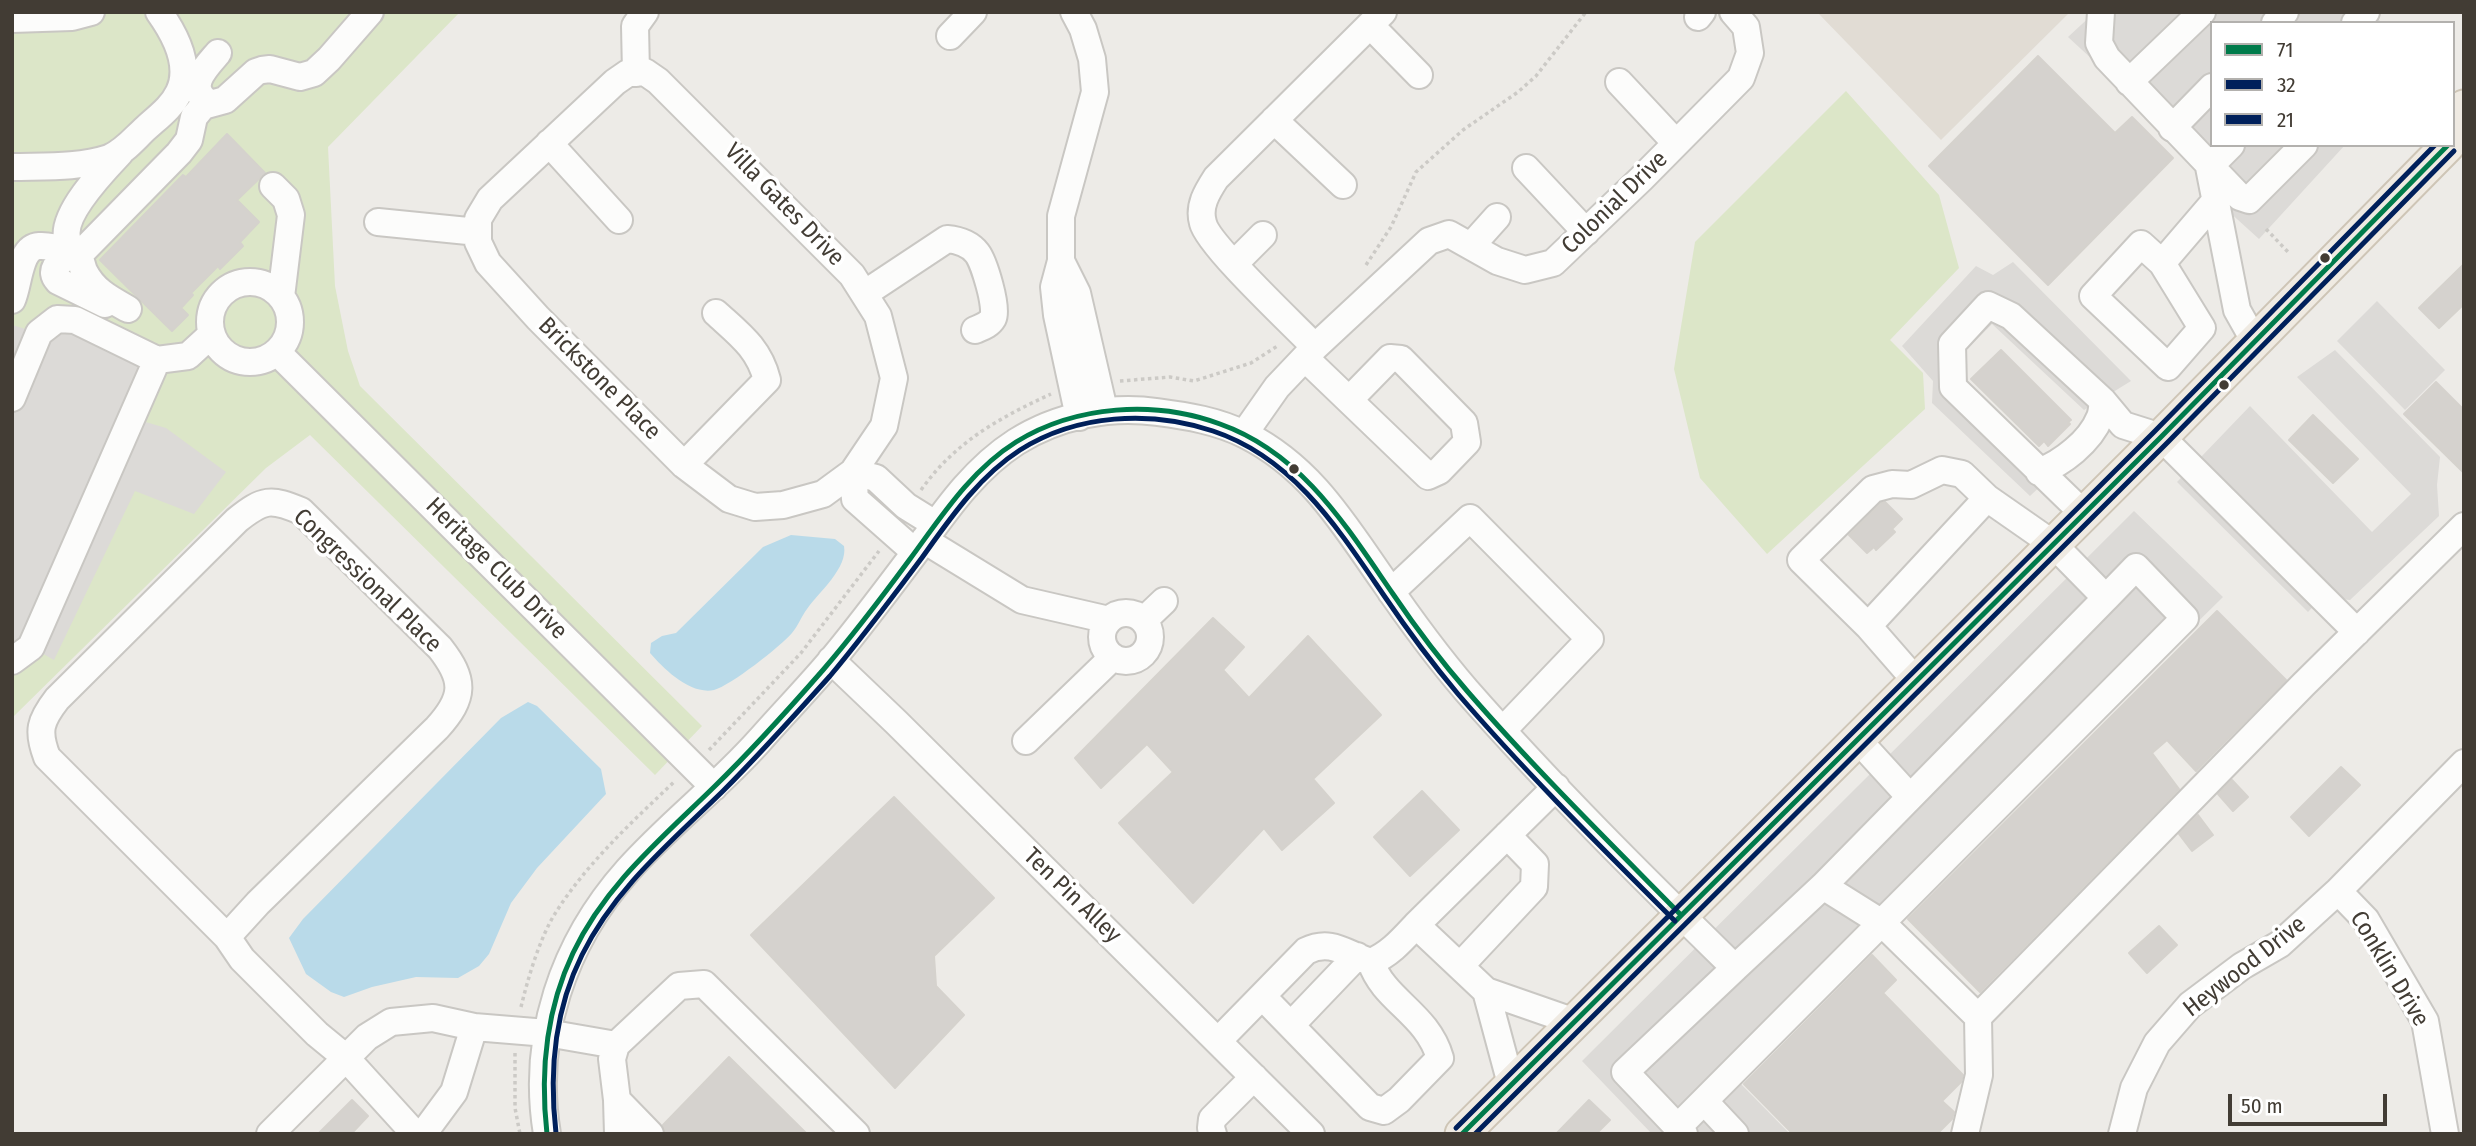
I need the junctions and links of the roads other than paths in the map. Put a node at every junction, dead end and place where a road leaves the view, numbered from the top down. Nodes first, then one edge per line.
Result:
1 (90, 12) edge
2 (159, 12) edge
3 (370, 12) edge
4 (973, 12) edge
5 (1074, 12) edge
6 (1733, 12) edge
7 (2101, 12) edge
8 (2202, 12) edge
9 (632, 18) edge
10 (1377, 18) edge
11 (12, 19) edge
12 (950, 36) dead end
13 (218, 53) dead end
14 (636, 73) junction
15 (1419, 75) dead end
16 (1619, 82) dead end
17 (2129, 82) junction
18 (186, 85) junction
19 (2210, 89) edge
20 (2464, 107) edge
21 (202, 110) junction
22 (1274, 120) junction
23 (2172, 128) junction
24 (2455, 129) edge
25 (549, 143) junction
26 (1676, 144) junction
27 (126, 147) junction
28 (2229, 147) edge
29 (2302, 147) edge
30 (2446, 147) edge
31 (73, 164) junction
32 (12, 167) edge
33 (2209, 167) junction
34 (1527, 168) dead end
35 (1343, 184) dead end
36 (273, 186) dead end
37 (2216, 200) junction
38 (80, 202) junction
39 (1497, 217) dead end
40 (619, 220) dead end
41 (378, 222) dead end
42 (478, 232) junction
43 (1586, 232) junction
44 (1263, 235) dead end
45 (25, 246) edge
46 (1471, 246) junction
47 (2162, 263) dead end
48 (81, 264) junction
49 (1234, 264) junction
50 (864, 294) junction
51 (281, 297) junction
52 (12, 300) edge
53 (134, 304) dead end
54 (716, 313) dead end
55 (57, 319) junction
56 (975, 330) dead end
57 (212, 334) junction
58 (2255, 342) junction
59 (1307, 345) junction
60 (277, 352) junction
61 (157, 360) junction
62 (1092, 395) junction
63 (12, 398) edge
64 (1349, 400) junction
65 (2103, 401) junction
66 (1244, 434) junction
67 (2161, 437) junction
68 (684, 465) junction
69 (853, 472) junction
70 (2039, 472) junction
71 (1987, 498) junction
72 (2084, 514) junction
73 (2464, 526) edge
74 (925, 538) junction
75 (2053, 544) junction
76 (1391, 592) junction
77 (2106, 598) junction
78 (1164, 601) dead end
79 (1109, 620) junction
80 (1144, 620) junction
81 (1868, 626) junction
82 (2357, 632) junction
83 (1112, 656) junction
84 (831, 660) junction
85 (12, 661) edge
86 (1916, 681) junction
87 (1503, 730) junction
88 (1857, 739) junction
89 (1026, 741) dead end
90 (2464, 763) edge
91 (714, 787) junction
92 (1556, 787) junction
93 (1910, 797) junction
94 (1507, 835) junction
95 (1823, 886) junction
96 (2338, 891) junction
97 (1681, 915) junction
98 (1882, 923) junction
99 (1416, 925) junction
100 (228, 937) junction
101 (1364, 959) junction
102 (1460, 967) junction
103 (1735, 968) junction
104 (1486, 991) junction
105 (1262, 996) junction
106 (1978, 1017) junction
107 (1574, 1022) junction
108 (1291, 1025) junction
109 (474, 1027) junction
110 (547, 1033) junction
111 (1211, 1034) junction
112 (616, 1045) junction
113 (345, 1057) junction
114 (1254, 1077) junction
115 (1511, 1084) junction
116 (617, 1100) junction
117 (1704, 1101) junction
118 (1681, 1130) edge
119 (270, 1134) edge
120 (415, 1134) edge
121 (423, 1134) edge
122 (547, 1134) edge
123 (618, 1134) edge
124 (650, 1134) edge
125 (856, 1134) edge
126 (1213, 1134) edge
127 (1311, 1134) edge
128 (1461, 1134) edge
129 (1735, 1134) edge
130 (1965, 1134) edge
131 (2122, 1134) edge
132 (2445, 1134) edge

1 - 11 street
2 - 18 street
3 - 21 street
4 - 12 street
5 - 62 street
6 - 26 street, Colonial Drive
7 - 17 street
8 - 17 street
9 - 14 street
10 - 15 street
10 - 22 street
13 - 18 street
14 - 25 street
14 - 50 street, Villa Gates Drive
16 - 26 street
17 - 23 street
18 - 21 street
18 - 27 street
19 - 23 street
20 - 24 main road
21 - 48 street
22 - 35 street
22 - 49 street
23 - 33 street
25 - 40 street
25 - 42 street
26 - 43 street, Colonial Drive
27 - 31 street
27 - 38 street
28 - 33 street
29 - 33 street
30 - 58 main road
31 - 32 street
31 - 38 street
33 - 37 street
34 - 43 street
36 - 51 street
37 - 47 street
37 - 58 street
38 - 48 street
39 - 46 street
41 - 42 street
42 - 68 street, Brickstone Place
43 - 46 street, Colonial Drive
44 - 49 street
45 - 48 street
45 - 52 street
46 - 59 street, Colonial Drive
48 - 53 street
48 - 55 street
49 - 59 street
50 - 56 street
50 - 69 street, Villa Gates Drive
51 - 57 street
51 - 60 street
54 - 68 street
55 - 61 street
55 - 63 street
57 - 60 street
57 - 61 street
58 - 67 main road
59 - 64 street
59 - 66 street, Colonial Drive
60 - 91 street, Heritage Club Drive
61 - 85 street
62 - 66 street
62 - 74 street
64 - 64 street
65 - 67 street
65 - 70 street
65 - 70 street
66 - 76 street
67 - 72 main road
67 - 82 street
68 - 69 street, Brickstone Place
69 - 74 street
69 - 74 street
70 - 72 street
71 - 75 street
71 - 81 street
71 - 81 street
72 - 75 main road
73 - 82 street
74 - 79 street
74 - 84 street
75 - 77 street
75 - 86 main road
76 - 87 street
76 - 87 street
77 - 93 street
77 - 98 street
78 - 80 street
79 - 80 street
79 - 83 street
80 - 83 street
81 - 86 street
82 - 106 street
83 - 89 street
84 - 91 street
84 - 111 street, Ten Pin Alley
86 - 88 main road
87 - 92 street
88 - 93 street
88 - 97 main road
90 - 96 street, Heywood Drive
91 - 110 street
92 - 94 street
92 - 97 street
93 - 95 street
94 - 99 street
94 - 102 street
95 - 98 street
95 - 103 street
96 - 131 street, Heywood Drive
96 - 132 street, Conklin Drive
97 - 103 street
97 - 107 main road
98 - 106 street
98 - 117 street
99 - 101 street
99 - 102 street
100 - 100 street, Congressional Place
100 - 113 street, Congressional Place
101 - 105 street
101 - 108 street
101 - 108 street
102 - 104 street
103 - 118 street
104 - 107 street
104 - 115 street
105 - 108 street
105 - 111 street
106 - 130 street
107 - 115 main road
109 - 110 street
109 - 113 street
109 - 121 street
110 - 112 street
110 - 122 street
111 - 114 street, Ten Pin Alley
112 - 116 street
112 - 125 street
113 - 119 street
113 - 120 street, Congressional Place
114 - 126 street
114 - 127 street, Ten Pin Alley
115 - 128 main road
116 - 123 street
116 - 124 street
117 - 118 street
117 - 129 street

